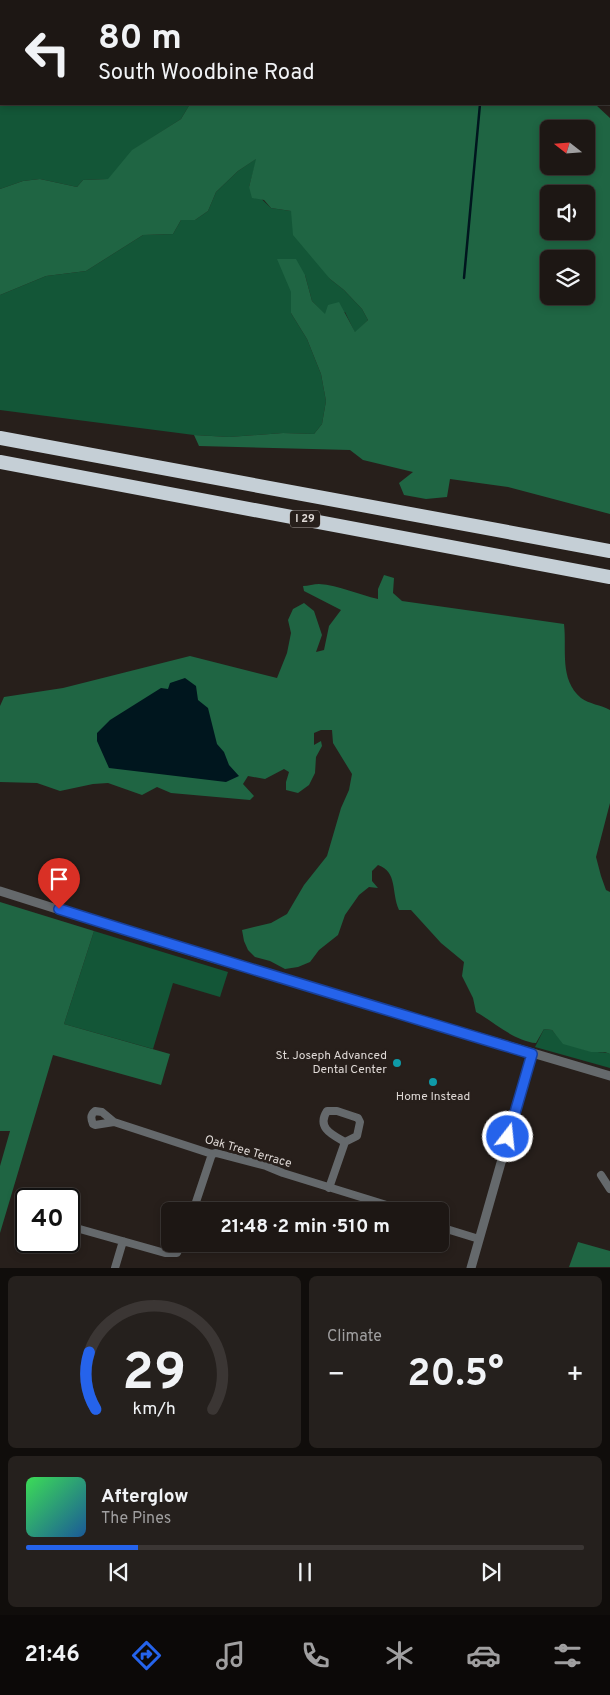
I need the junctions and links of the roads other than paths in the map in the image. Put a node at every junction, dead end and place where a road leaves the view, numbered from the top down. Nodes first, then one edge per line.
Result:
1 (0, 438) edge
2 (0, 462) edge
3 (610, 551) edge
4 (610, 577) edge
5 (0, 891) edge
6 (532, 1054) junction
7 (610, 1076) edge
8 (114, 1122) dead end
9 (345, 1142) junction
10 (212, 1154) junction
11 (601, 1176) dead end
12 (329, 1188) junction
13 (610, 1189) edge
14 (196, 1202) edge
15 (376, 1202) edge
16 (80, 1229) edge
17 (449, 1230) edge
18 (479, 1239) junction
19 (123, 1242) junction
20 (161, 1252) edge
21 (161, 1252) edge
22 (177, 1252) edge
23 (115, 1268) edge
24 (471, 1268) edge

1 - 3 highway, I 29
2 - 4 highway, I 29
5 - 6 street
6 - 7 street
6 - 18 street
8 - 10 street, Oak Tree Terrace
9 - 9 street
9 - 12 street
10 - 12 street, Oak Tree Terrace
10 - 14 street
11 - 13 street
12 - 15 street, Oak Tree Terrace
16 - 19 street
17 - 18 street
18 - 24 street
19 - 21 street
19 - 23 street
20 - 22 street

